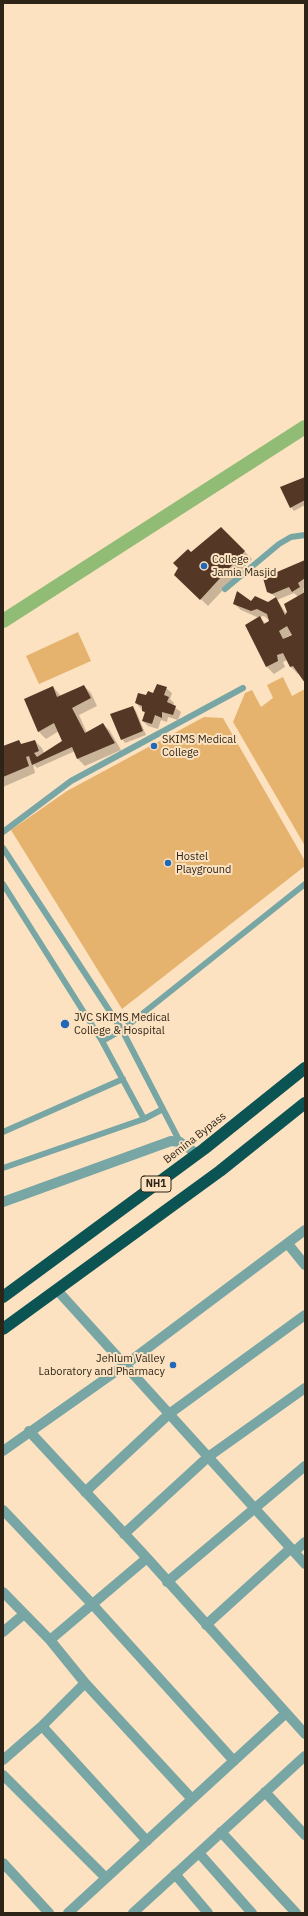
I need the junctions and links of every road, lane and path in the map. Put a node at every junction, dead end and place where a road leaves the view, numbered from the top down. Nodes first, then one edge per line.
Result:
1 (305, 535) edge
2 (225, 589) dead end
3 (243, 688) dead end
4 (3, 832) edge
5 (3, 848) edge
6 (3, 884) edge
7 (305, 884) edge
8 (122, 1030) junction
9 (102, 1041) junction
10 (305, 1068) edge
11 (123, 1079) junction
12 (305, 1103) edge
13 (163, 1109) junction
14 (144, 1119) junction
15 (3, 1132) edge
16 (180, 1142) junction
17 (197, 1154) junction
18 (3, 1168) edge
19 (3, 1202) edge
20 (305, 1230) edge
21 (288, 1244) junction
22 (305, 1266) edge
23 (57, 1290) junction
24 (3, 1297) edge
25 (305, 1315) edge
26 (3, 1329) edge
27 (124, 1365) junction
28 (305, 1388) edge
29 (169, 1414) junction
30 (29, 1431) junction
31 (3, 1451) edge
32 (208, 1457) junction
33 (305, 1466) edge
34 (85, 1492) junction
35 (254, 1508) junction
36 (3, 1510) edge
37 (124, 1534) junction
38 (305, 1542) edge
39 (293, 1550) junction
40 (147, 1558) junction
41 (305, 1564) edge
42 (167, 1582) junction
43 (3, 1592) edge
44 (93, 1605) junction
45 (24, 1614) junction
46 (206, 1625) junction
47 (3, 1632) edge
48 (50, 1640) junction
49 (85, 1683) junction
50 (286, 1713) junction
51 (42, 1726) junction
52 (305, 1734) edge
53 (305, 1756) edge
54 (3, 1760) edge
55 (234, 1760) junction
56 (3, 1774) edge
57 (265, 1792) junction
58 (192, 1799) junction
59 (221, 1832) junction
60 (305, 1835) edge
61 (147, 1841) junction
62 (199, 1852) junction
63 (3, 1863) edge
64 (175, 1874) junction
65 (106, 1878) junction
66 (49, 1913) edge
67 (68, 1913) edge
68 (133, 1913) edge
69 (208, 1913) edge
70 (252, 1913) edge
71 (296, 1913) edge

1 - 2 lane
3 - 4 lane
5 - 8 lane
6 - 9 lane
7 - 8 lane
8 - 9 lane
8 - 13 lane
9 - 11 lane
10 - 17 highway, Bemina Bypass / NH1
11 - 14 lane
11 - 15 lane
12 - 23 highway, NH1
13 - 14 lane
13 - 16 lane
14 - 18 lane
16 - 17 street
16 - 19 street
17 - 24 highway, Bemina Bypass / NH1
20 - 21 street
21 - 22 street
21 - 27 street
23 - 26 highway, NH1
23 - 27 street
25 - 29 street
27 - 29 street
27 - 30 street
28 - 32 street
29 - 32 street
29 - 34 street
30 - 31 street
30 - 34 street
32 - 35 street
32 - 37 street
33 - 35 street
34 - 37 street
35 - 39 street
35 - 42 street
36 - 44 street
37 - 40 street
38 - 39 street
39 - 41 street
39 - 46 street
40 - 42 street
40 - 44 street
42 - 46 street
43 - 45 street
44 - 48 street
44 - 55 street
45 - 47 street
45 - 48 street
46 - 50 street
48 - 49 street
49 - 51 street
49 - 58 street
50 - 52 street
50 - 55 street
51 - 54 street
51 - 61 street
53 - 57 street
55 - 58 street
56 - 65 street
57 - 59 street
57 - 60 street
58 - 61 street
59 - 62 street
59 - 71 street
61 - 65 street
62 - 64 street
62 - 70 street
63 - 66 street
64 - 68 street
64 - 69 street
65 - 67 street

